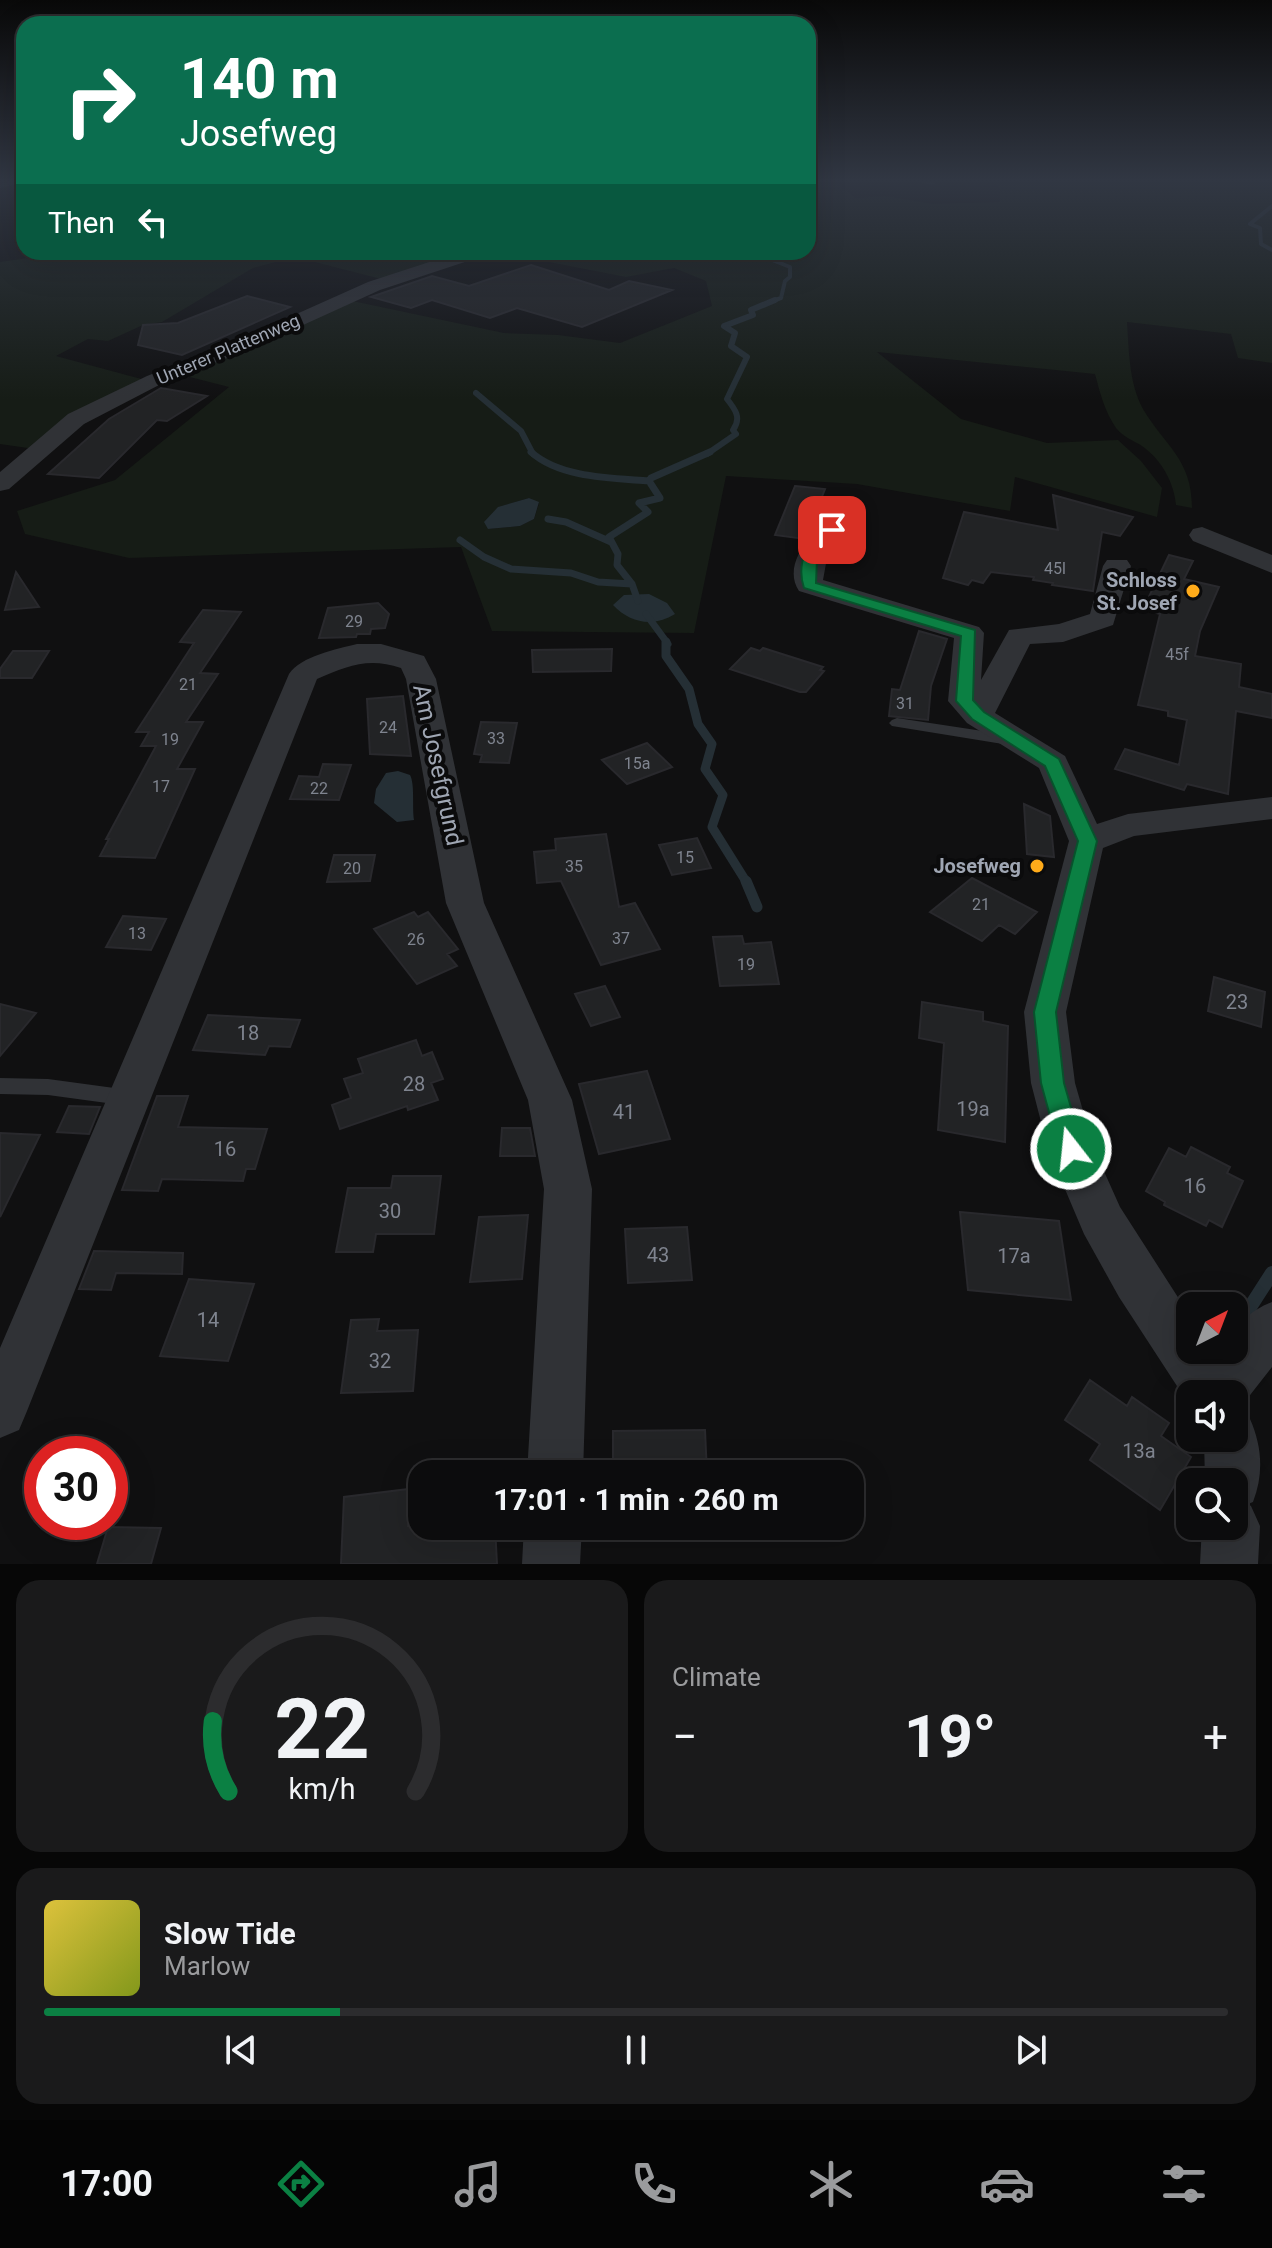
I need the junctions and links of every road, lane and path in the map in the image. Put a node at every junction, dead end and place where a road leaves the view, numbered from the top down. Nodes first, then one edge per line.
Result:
1 (453, 260) edge
2 (0, 484) edge
3 (847, 520) dead end
4 (1202, 535) dead end
5 (1272, 565) edge
6 (1117, 566) dead end
7 (978, 716) junction
8 (897, 723) dead end
9 (1018, 741) junction
10 (1272, 808) edge
11 (1087, 841) junction
12 (0, 1086) edge
13 (129, 1098) junction
14 (1272, 1326) edge
15 (1206, 1380) edge
16 (1228, 1380) edge
17 (0, 1411) edge
18 (556, 1460) edge
19 (552, 1540) edge
20 (1230, 1540) edge
21 (551, 1564) edge
22 (1229, 1564) edge

1 - 2 street, Unterer Plattenweg
3 - 7 street
4 - 5 street
6 - 7 street
7 - 9 street
8 - 9 lane
9 - 11 street
10 - 11 street
11 - 15 street
12 - 13 lane
13 - 17 street, Am Josefgrund
13 - 18 street, Am Josefgrund
14 - 16 street
19 - 21 street
20 - 22 street

